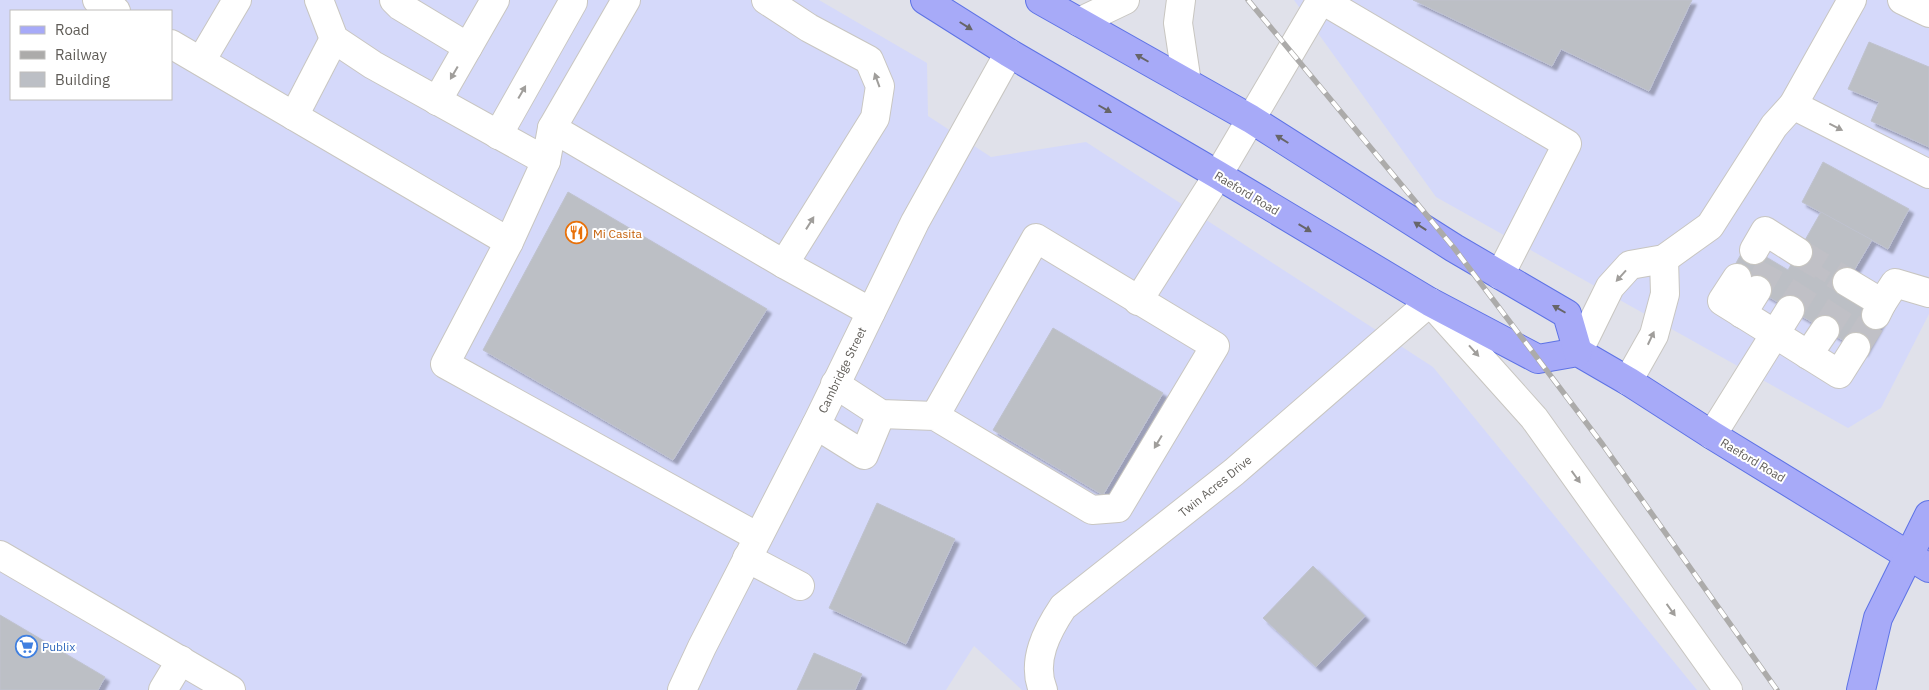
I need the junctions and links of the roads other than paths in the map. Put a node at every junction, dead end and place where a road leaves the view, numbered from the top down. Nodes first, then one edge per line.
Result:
1 (97, 0) edge
2 (237, 0) edge
3 (319, 0) edge
4 (394, 0) edge
5 (495, 0) edge
6 (626, 0) edge
7 (766, 0) edge
8 (925, 0) edge
9 (1040, 0) edge
10 (1125, 0) edge
11 (1181, 0) edge
12 (1321, 0) edge
13 (1852, 0) edge
14 (1902, 0) edge
15 (574, 1) edge
16 (114, 10) edge
17 (1929, 13) edge
18 (1078, 22) junction
19 (334, 39) junction
20 (172, 45) edge
21 (468, 47) junction
22 (1009, 53) junction
23 (201, 61) junction
24 (1187, 83) junction
25 (437, 101) junction
26 (1793, 105) junction
27 (294, 116) junction
28 (1251, 119) junction
29 (552, 128) junction
30 (498, 135) junction
31 (546, 162) junction
32 (1929, 174) edge
33 (1218, 175) junction
34 (509, 242) junction
35 (1664, 259) junction
36 (784, 264) junction
37 (1500, 275) junction
38 (1746, 284) tunnel mouth
39 (1849, 288) tunnel mouth
40 (1929, 293) edge
41 (1138, 301) junction
42 (1430, 302) junction
43 (1790, 310) tunnel mouth
44 (871, 312) junction
45 (1825, 330) tunnel mouth
46 (1775, 334) junction
47 (1856, 347) tunnel mouth
48 (1578, 352) junction
49 (1808, 355) junction
50 (1628, 381) junction
51 (835, 384) junction
52 (881, 414) junction
53 (935, 416) junction
54 (816, 425) junction
55 (1712, 435) junction
56 (1929, 515) edge
57 (752, 547) junction
58 (0, 555) edge
59 (1920, 562) edge
60 (800, 586) dead end
61 (181, 660) junction
62 (1034, 686) edge
63 (163, 690) edge
64 (231, 690) edge
65 (682, 690) edge
66 (1728, 690) edge
67 (1861, 690) edge

1 - 16 street
2 - 23 street
3 - 19 street
4 - 21 street
5 - 21 street
6 - 29 street
36 -> 7 street
8 -> 22 main road, Raeford Road
9 - 18 main road
10 - 18 street
11 - 24 street
12 - 28 street
12 - 37 street
13 - 26 street
14 - 17 street
30 -> 15 street
24 -> 18 main road
19 - 25 street
19 - 27 street
20 - 23 street
21 -> 25 street
22 -> 33 main road, Raeford Road
22 - 44 street, Cambridge Street
23 - 27 street
24 - 28 main road
25 - 30 street
26 -> 32 street
26 - 35 street
27 - 34 street
28 - 33 street
37 -> 28 main road
29 - 31 street
29 - 36 street
30 - 31 street
31 - 34 street
33 - 41 street
33 -> 42 main road, Raeford Road
34 - 57 street
35 -> 48 street
50 -> 35 street
36 - 44 street
48 -> 37 main road
38 - 46 street
39 - 40 street
41 - 53 street
41 -> 53 street
42 - 48 main road, Raeford Road
42 - 62 street, Twin Acres Drive
42 -> 66 street
43 - 46 street
44 - 51 street, Cambridge Street
45 - 49 street
46 - 49 street
46 - 55 street
47 - 49 street
48 - 50 main road, Raeford Road
50 - 55 main road, Raeford Road
51 - 52 street
51 - 54 street, Cambridge Street
52 - 53 street
52 - 54 street
54 - 57 street, Cambridge Street
55 - 59 main road, Raeford Road
56 - 59 main road
57 - 60 street
57 - 65 street, Cambridge Street
58 - 61 street
59 - 67 main road
61 - 63 street
61 - 64 street

